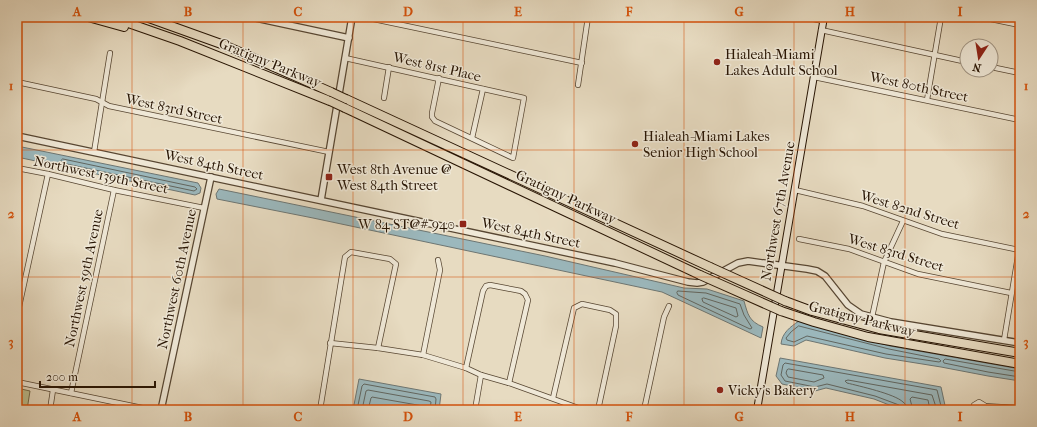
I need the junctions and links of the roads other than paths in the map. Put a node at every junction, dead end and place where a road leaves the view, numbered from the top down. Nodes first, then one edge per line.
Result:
1 (88, 17) edge
2 (111, 17) edge
3 (148, 17) edge
4 (251, 17) edge
5 (352, 17) edge
6 (364, 17) edge
7 (586, 17) edge
8 (804, 17) edge
9 (941, 17) edge
10 (981, 17) edge
11 (823, 19) edge
12 (1020, 25) edge
13 (821, 30) junction
14 (349, 38) junction
15 (180, 41) junction
16 (110, 53) dead end
17 (935, 55) junction
18 (345, 58) junction
19 (959, 60) edge
20 (582, 63) junction
21 (389, 67) junction
22 (999, 68) edge
23 (1020, 73) edge
24 (814, 77) junction
25 (439, 78) junction
26 (17, 82) edge
27 (578, 85) dead end
28 (483, 89) junction
29 (384, 98) dead end
30 (927, 100) junction
31 (102, 103) junction
32 (1020, 120) edge
33 (17, 136) edge
34 (472, 138) junction
35 (94, 152) junction
36 (329, 152) junction
37 (17, 168) edge
38 (48, 174) junction
39 (211, 177) junction
40 (114, 190) junction
41 (795, 190) junction
42 (320, 200) junction
43 (204, 208) junction
44 (903, 221) junction
45 (799, 239) dead end
46 (1020, 244) edge
47 (1019, 250) junction
48 (438, 260) dead end
49 (884, 262) junction
50 (781, 264) junction
51 (1011, 294) junction
52 (669, 306) dead end
53 (17, 316) edge
54 (872, 317) junction
55 (1004, 340) junction
56 (330, 343) junction
57 (1020, 343) edge
58 (378, 348) junction
59 (1020, 353) edge
60 (423, 355) junction
61 (1020, 364) edge
62 (466, 368) junction
63 (481, 375) junction
64 (17, 382) edge
65 (510, 383) junction
66 (54, 390) junction
67 (71, 393) junction
68 (553, 398) junction
69 (984, 408) edge
70 (1020, 408) edge
71 (757, 409) edge
72 (50, 410) edge
73 (152, 410) edge
74 (161, 410) edge
75 (320, 410) edge
76 (475, 410) edge
77 (583, 410) edge
78 (598, 410) edge
79 (644, 410) edge
80 (765, 410) edge
81 (974, 410) edge

1 - 15 highway
2 - 15 highway, Gratigny Parkway
3 - 59 highway, Gratigny Parkway, bridge
4 - 14 street
5 - 14 street
6 - 20 street
7 - 20 street
8 - 11 street
9 - 17 street
10 - 12 street
11 - 13 main road, Northwest 67th Avenue
13 - 17 street
13 - 24 main road, Northwest 67th Avenue
14 - 18 street
15 - 61 highway, Gratigny Parkway, bridge
16 - 31 street
17 - 19 street
17 - 30 street
18 - 21 street, West 81st Place
18 - 36 street
20 - 27 street
21 - 25 street, West 81st Place
21 - 29 street
22 - 23 street
24 - 30 street, West 80th Street
24 - 41 main road, Northwest 67th Avenue
25 - 28 street, West 81st Place
25 - 34 street
26 - 31 street, West 83rd Street
28 - 34 street
28 - 34 street, West 81st Place
30 - 32 street, West 80th Street
31 - 35 street
31 - 36 street, West 83rd Street
33 - 35 street, West 84th Street
35 - 39 street, West 84th Street
36 - 42 street
37 - 38 street, Northwest 139th Street
38 - 40 street, Northwest 139th Street
38 - 53 street
39 - 42 street, West 84th Street
39 - 43 street, Northwest 60th Avenue
40 - 43 street, Northwest 139th Street
40 - 67 street, Northwest 59th Avenue
41 - 44 street, West 82nd Street
41 - 50 main road, Northwest 67th Avenue
42 - 50 street, West 84th Street
43 - 74 street, Northwest 60th Avenue
44 - 47 street, West 82nd Street
44 - 49 street
45 - 49 street, West 83rd Street
46 - 47 street
47 - 51 street
48 - 60 street
49 - 51 street, West 83rd Street
49 - 54 street
50 - 54 street, West 84th Street
50 - 71 main road, Northwest 67th Avenue
51 - 55 street
52 - 79 street
54 - 55 street, West 84th Street
55 - 57 street, West 84th Street
56 - 58 street
56 - 58 street
56 - 75 street
58 - 60 street
60 - 62 street
62 - 63 street
62 - 65 street
63 - 65 street
63 - 76 street
64 - 66 street
65 - 68 street
66 - 67 street
66 - 72 street
67 - 73 street
68 - 77 street
68 - 78 street
69 - 70 street
69 - 81 street
71 - 80 street

